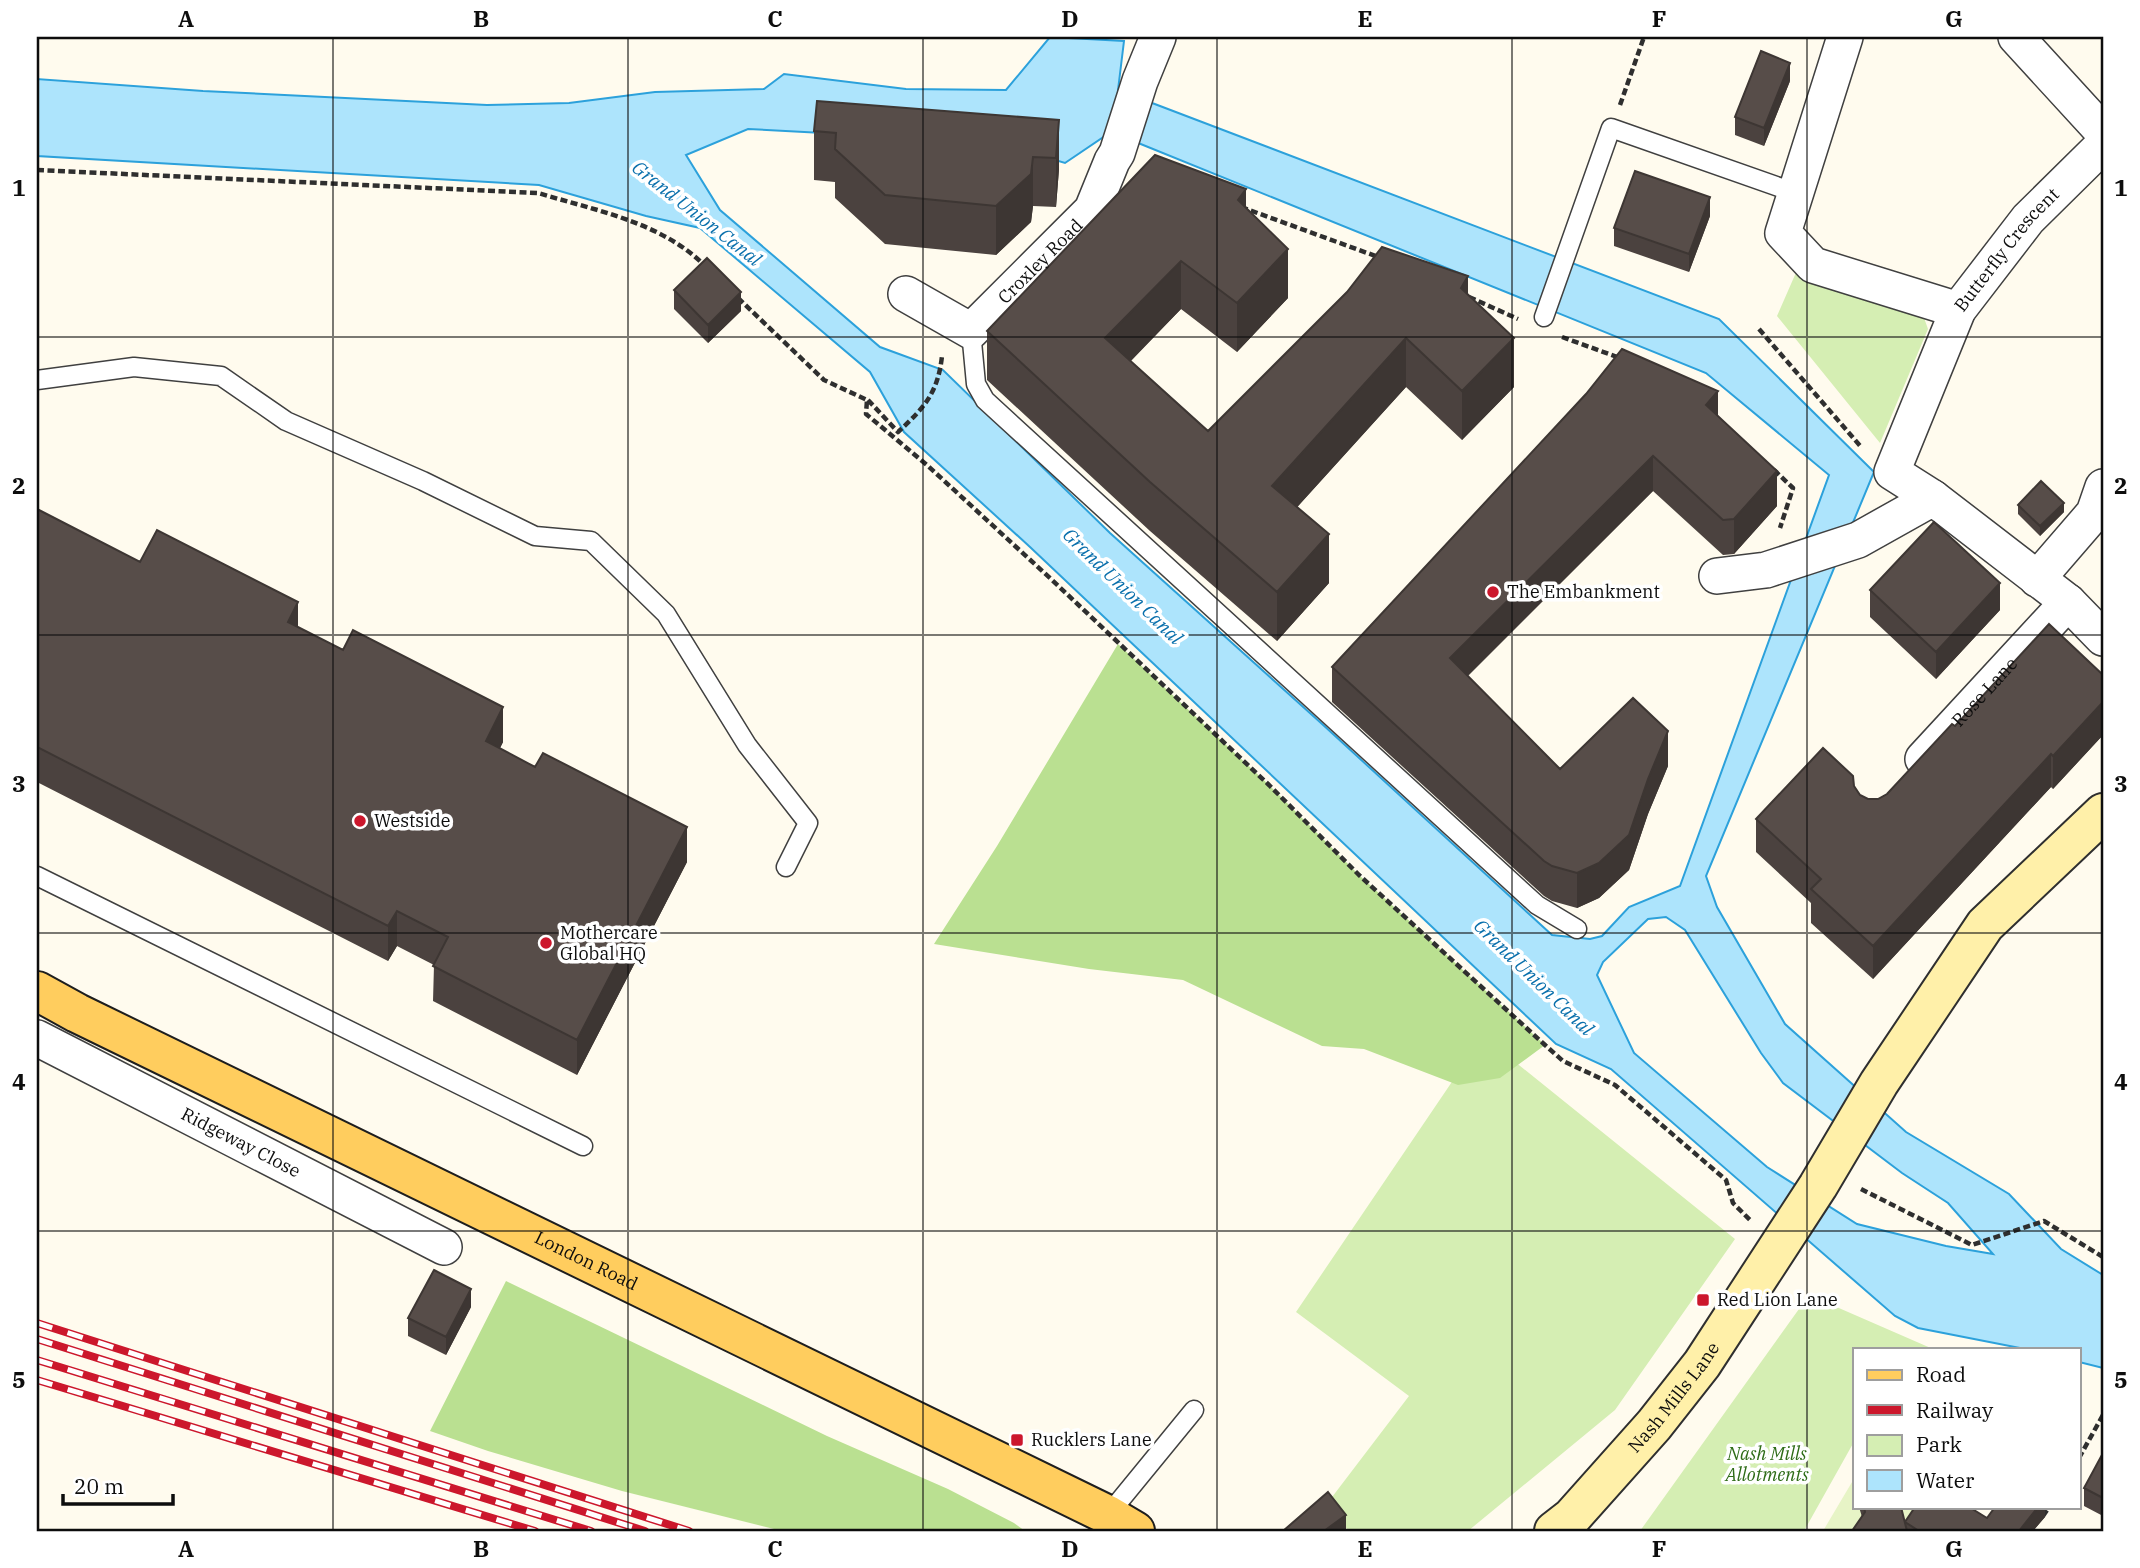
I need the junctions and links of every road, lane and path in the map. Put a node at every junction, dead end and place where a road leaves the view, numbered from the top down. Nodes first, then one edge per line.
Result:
1 (1158, 37) edge
2 (1644, 37) edge
3 (1845, 37) edge
4 (2016, 37) edge
5 (1611, 128) junction
6 (2103, 132) edge
7 (2103, 145) edge
8 (37, 170) edge
9 (1796, 193) junction
10 (1238, 206) edge
11 (1390, 262) edge
12 (712, 273) edge
13 (730, 290) edge
14 (906, 294) dead end
15 (1465, 295) edge
16 (1958, 310) junction
17 (1536, 320) joint
18 (1759, 330) dead end
19 (971, 331) junction
20 (1553, 334) dead end
21 (943, 351) dead end
22 (1630, 362) edge
23 (37, 380) edge
24 (867, 400) junction
25 (1765, 461) edge
26 (1892, 472) junction
27 (2103, 487) edge
28 (1933, 498) junction
29 (1776, 568) junction
30 (1717, 576) dead end
31 (2037, 579) junction
32 (2068, 602) junction
33 (2103, 638) edge
34 (1901, 783) edge
35 (2103, 813) edge
36 (786, 867) dead end
37 (37, 876) edge
38 (1577, 929) dead end
39 (37, 991) edge
40 (37, 1038) edge
41 (583, 1146) dead end
42 (1827, 1170) junction
43 (444, 1247) dead end
44 (1778, 1248) junction
45 (2103, 1256) edge
46 (1194, 1410) dead end
47 (2103, 1415) edge
48 (2080, 1456) edge
49 (2048, 1508) edge
50 (1122, 1523) edge
51 (2038, 1523) edge
52 (1554, 1531) edge

1 - 19 street, Croxley Road
2 - 5 path
3 - 9 street, Butterfly Crescent
4 - 6 street
5 - 9 lane
5 - 17 lane
7 - 16 street, Butterfly Crescent
8 - 12 path
9 - 16 street, Butterfly Crescent
10 - 11 path
13 - 24 path
14 - 19 street
15 - 17 path
16 - 26 street
18 - 26 path
19 - 38 lane
20 - 22 path
21 - 24 path
23 - 36 lane
24 - 44 path
25 - 29 path
26 - 28 street
27 - 31 street
28 - 29 street
28 - 31 street
29 - 30 street
31 - 32 street
32 - 33 street
32 - 34 street, Rose Lane
35 - 42 street
37 - 41 lane
39 - 50 main road, London Road
40 - 43 street, Ridgeway Close
42 - 44 street
42 - 45 path
44 - 52 street, Nash Mills Lane
46 - 50 lane
47 - 48 path
49 - 51 path

